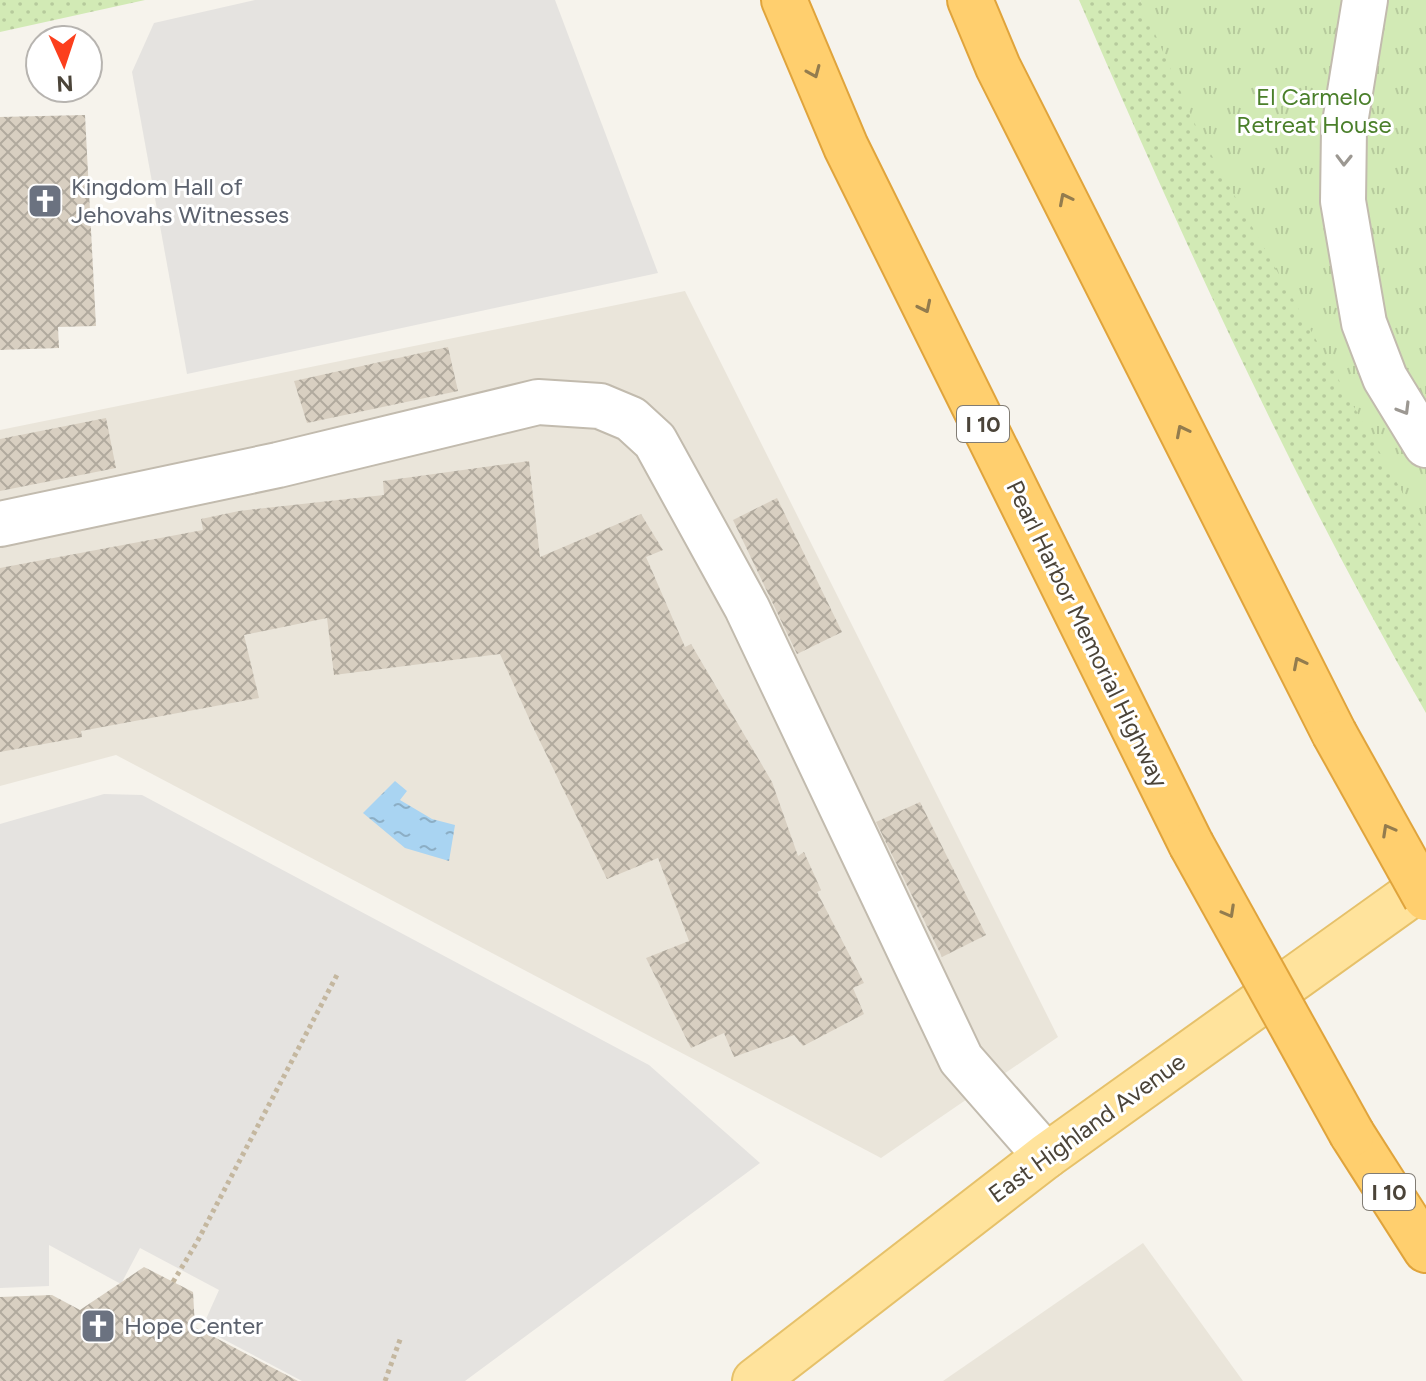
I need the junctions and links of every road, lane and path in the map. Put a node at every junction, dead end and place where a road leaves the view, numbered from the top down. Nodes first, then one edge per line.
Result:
1 (784, 0) edge
2 (970, 0) edge
3 (1365, 0) edge
4 (1426, 445) edge
5 (0, 524) edge
6 (1426, 884) edge
7 (1426, 898) edge
8 (338, 973) dead end
9 (1046, 1156) junction
10 (1426, 1250) edge
11 (173, 1282) dead end
12 (401, 1337) dead end
13 (385, 1381) edge
14 (755, 1381) edge

1 -> 10 highway, Pearl Harbor Memorial Highway / I 10, bridge
7 -> 2 highway, bridge
3 -> 4 lane
5 - 9 lane
6 - 9 main road, East Highland Avenue
8 - 11 path
9 - 14 main road, East Highland Avenue
12 - 13 path

